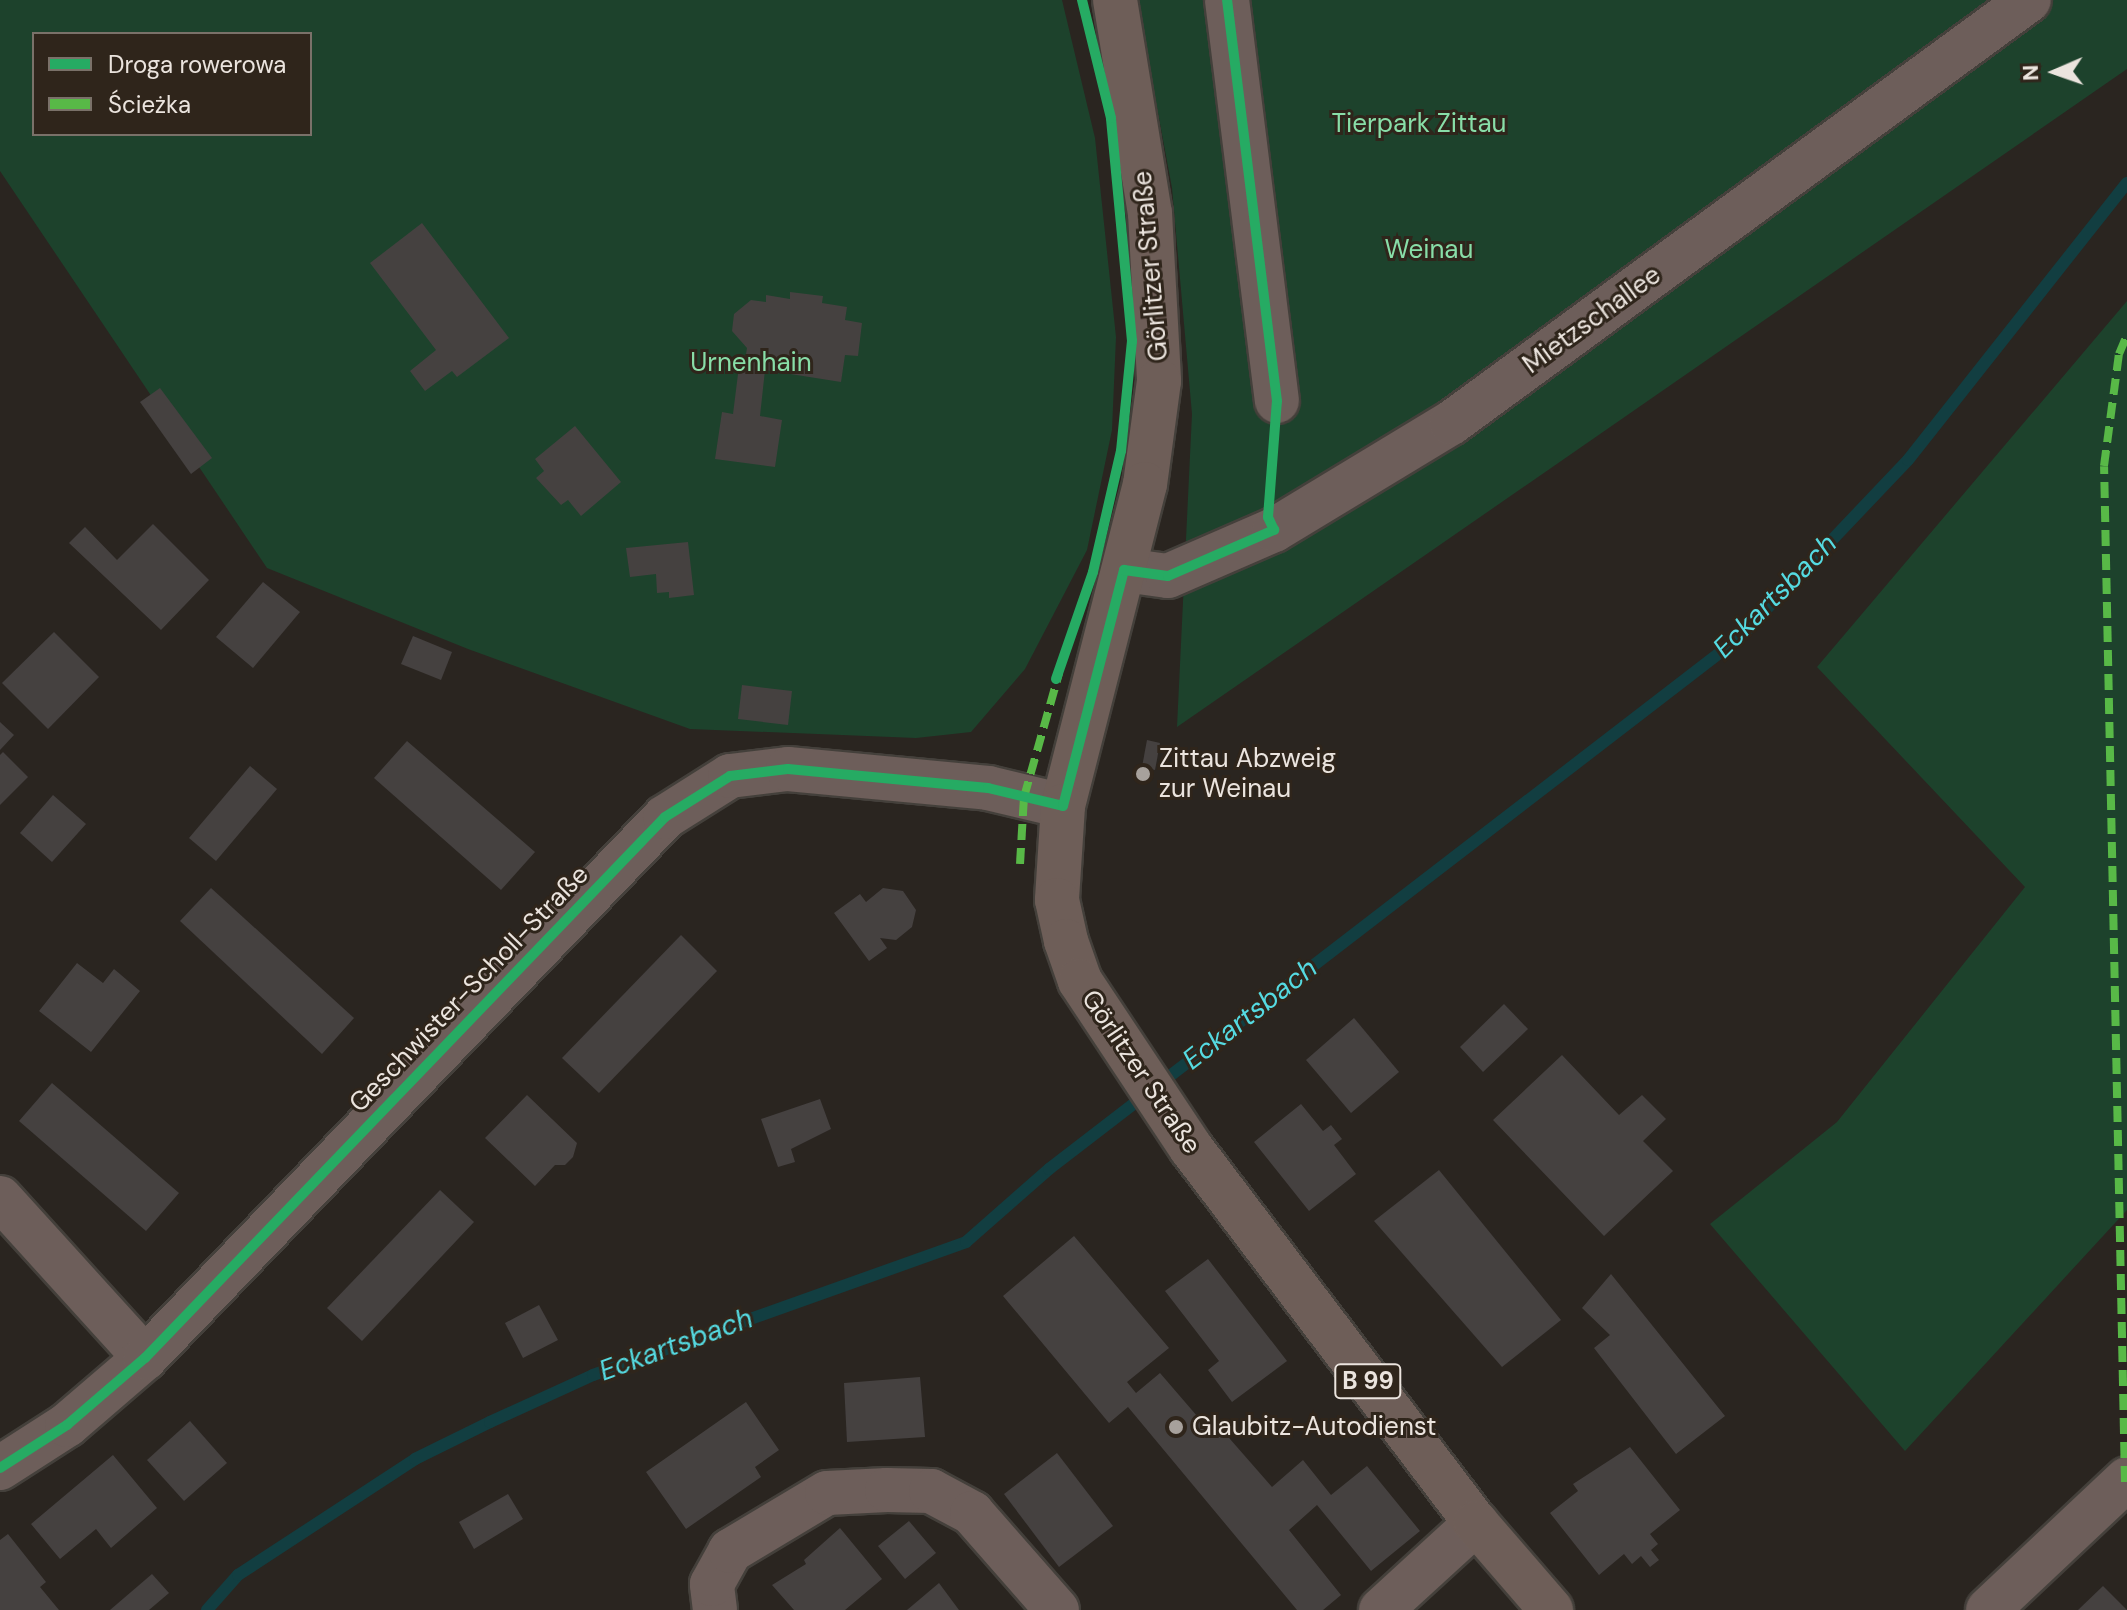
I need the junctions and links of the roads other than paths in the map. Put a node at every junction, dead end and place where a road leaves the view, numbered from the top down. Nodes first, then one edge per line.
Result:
1 (1115, 0) edge
2 (1227, 0) edge
3 (2029, 0) edge
4 (1277, 401) dead end
5 (1124, 570) junction
6 (1063, 806) junction
7 (0, 1198) edge
8 (145, 1358) junction
9 (0, 1468) edge
10 (2126, 1482) edge
11 (1476, 1523) junction
12 (715, 1610) edge
13 (1057, 1610) edge
14 (1381, 1610) edge
15 (1551, 1610) edge
16 (1988, 1610) edge

1 - 5 main road, Görlitzer Straße / B 99
2 - 4 street
3 - 5 street, Mietzschallee
5 - 6 main road, Görlitzer Straße / B 99
6 - 8 street, Geschwister-Scholl-Straße
6 - 11 main road, Görlitzer Straße / B 99
7 - 8 street
8 - 9 street, Geschwister-Scholl-Straße
10 - 16 street
11 - 14 street
11 - 15 main road, Görlitzer Straße / B 99
12 - 13 street

